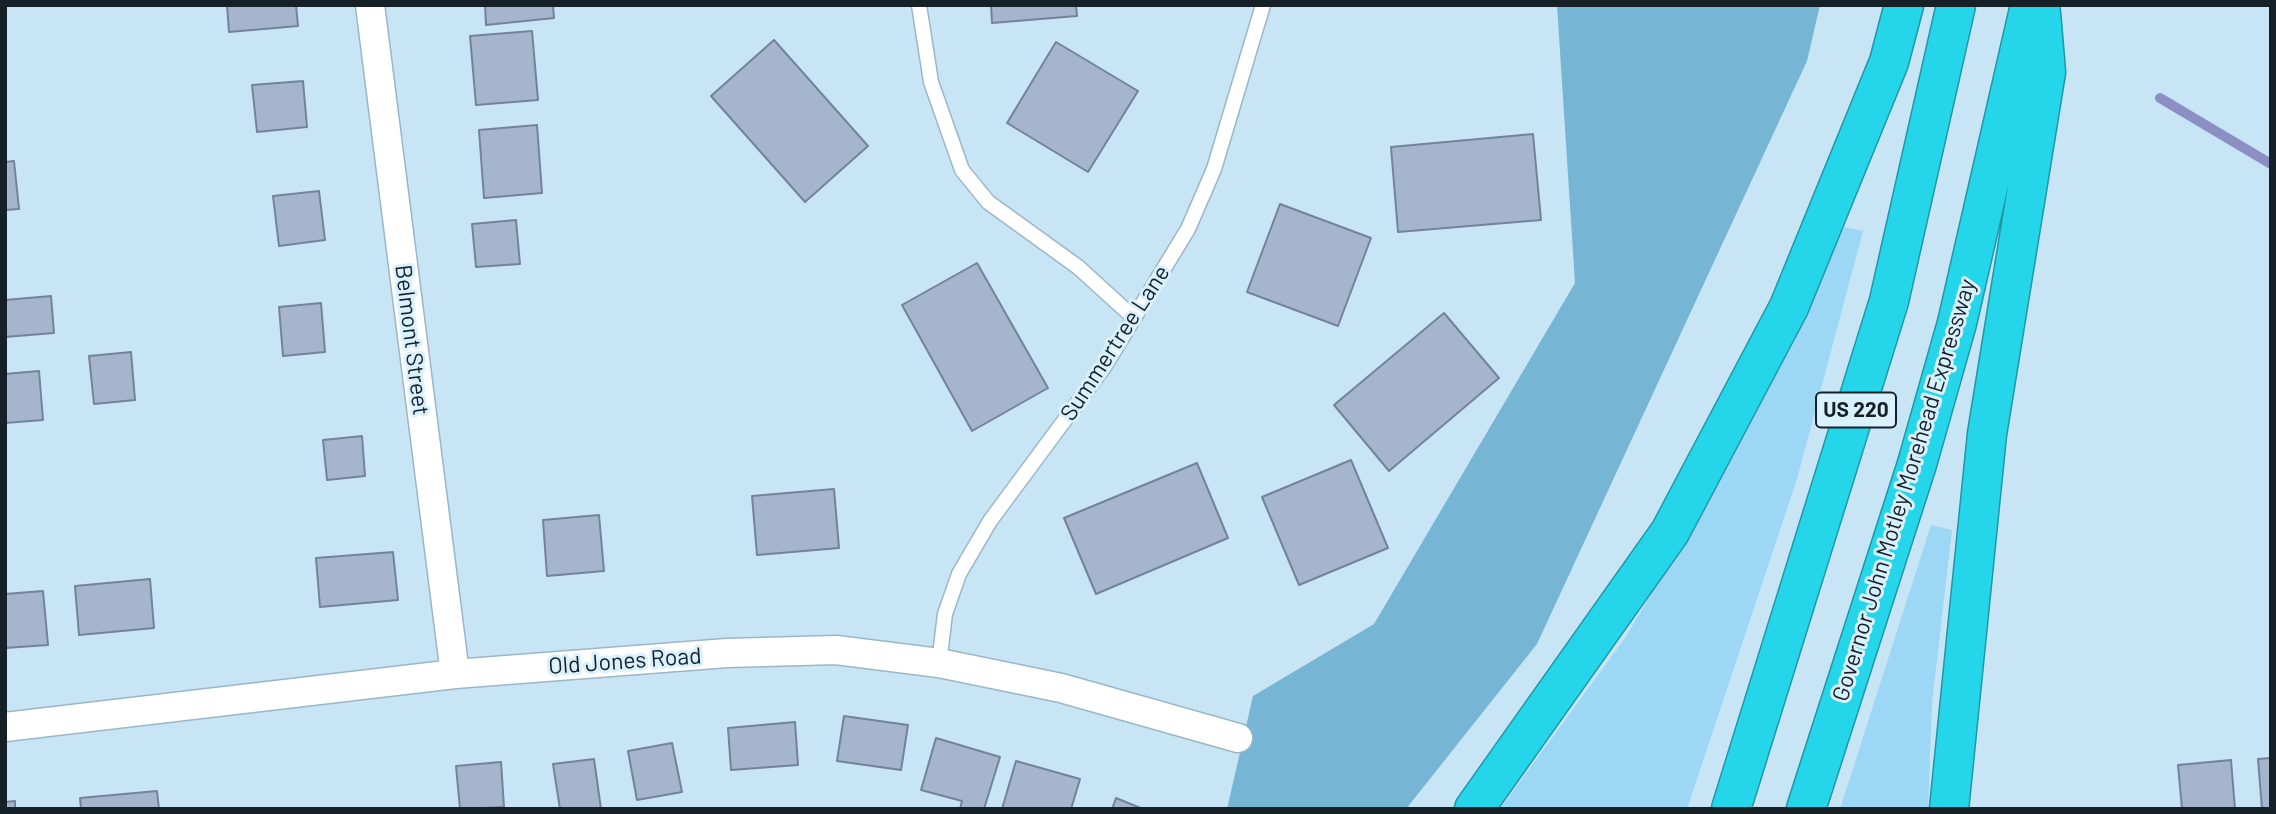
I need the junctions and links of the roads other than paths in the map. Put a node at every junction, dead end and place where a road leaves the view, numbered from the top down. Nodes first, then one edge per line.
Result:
1 (370, 5) edge
2 (919, 5) edge
3 (1263, 5) edge
4 (1904, 5) edge
5 (1956, 5) edge
6 (2030, 5) edge
7 (2040, 5) edge
8 (1133, 317) junction
9 (939, 663) junction
10 (455, 674) junction
11 (5, 727) edge
12 (1238, 738) dead end
13 (1474, 809) edge
14 (1731, 809) edge
15 (1806, 809) edge
16 (1949, 809) edge

1 - 10 street, Belmont Street
2 - 8 lane
3 - 8 lane, Summertree Lane
4 - 13 highway
5 - 14 highway, US 220
6 - 15 highway, Governor John Motley Morehead Expressway / US 220
7 - 16 highway
8 - 9 lane, Summertree Lane
9 - 10 street, Old Jones Road
9 - 12 street, Old Jones Road
10 - 11 street, Old Jones Road

